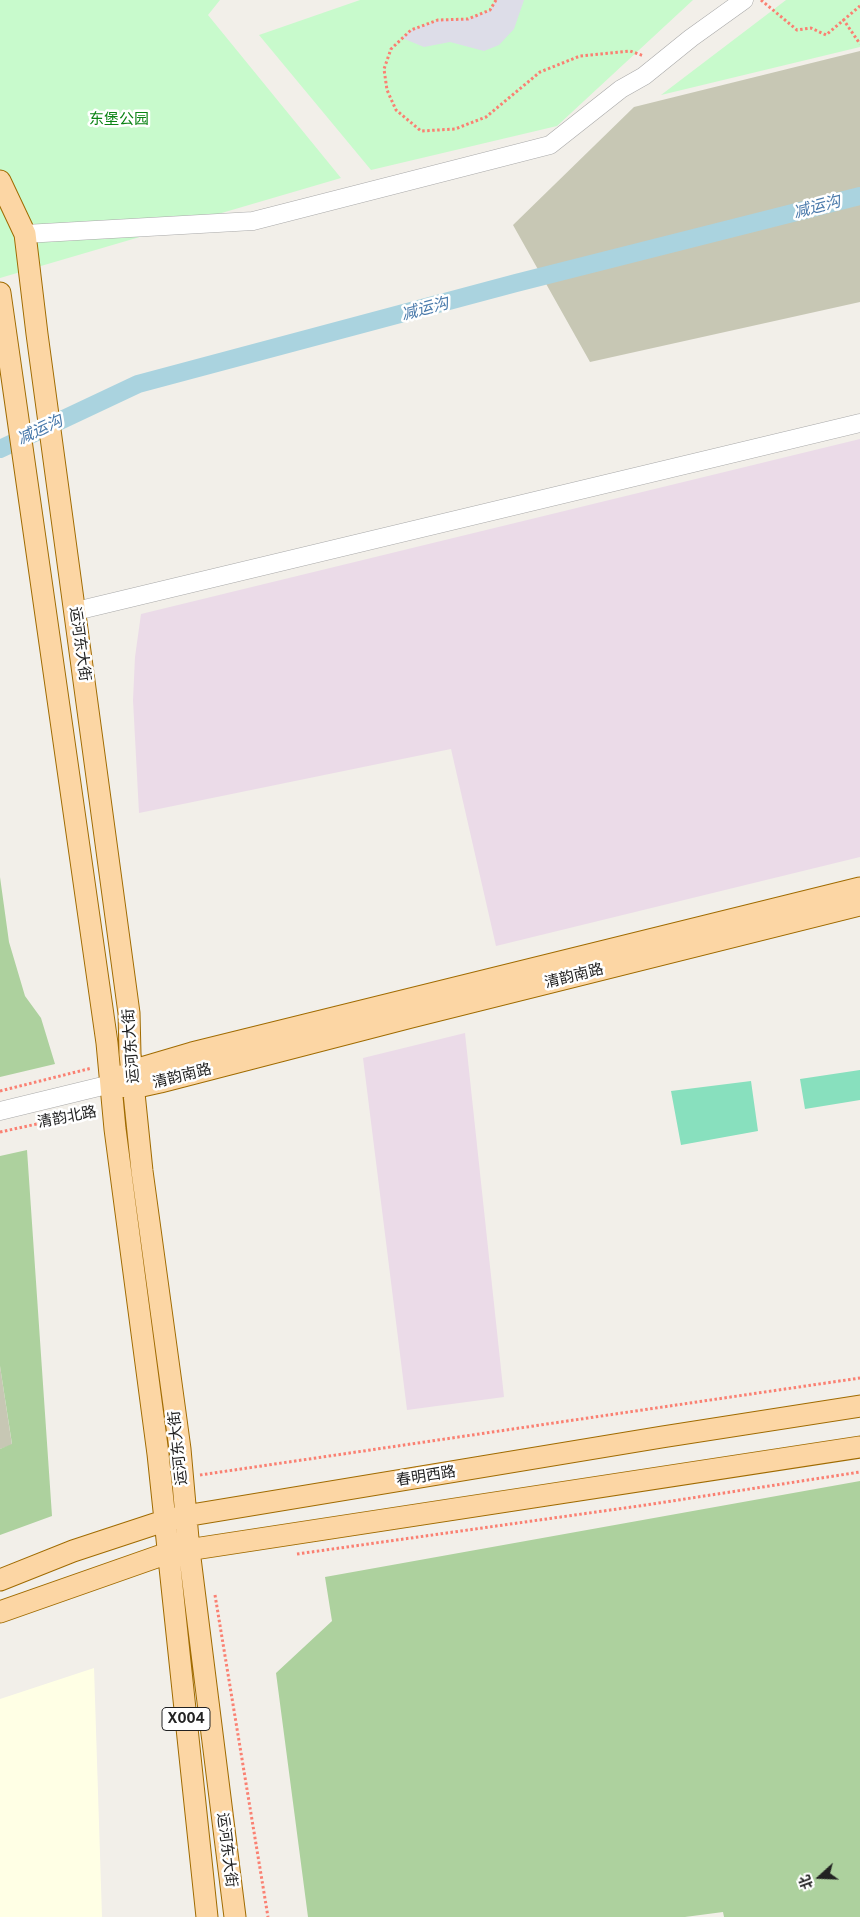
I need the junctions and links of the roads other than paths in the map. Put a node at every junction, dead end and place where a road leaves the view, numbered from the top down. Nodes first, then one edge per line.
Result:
1 (744, 0) edge
2 (0, 180) edge
3 (25, 234) junction
4 (0, 294) edge
5 (860, 423) edge
6 (76, 611) junction
7 (860, 888) edge
8 (860, 905) edge
9 (132, 1080) junction
10 (110, 1084) junction
11 (0, 1111) edge
12 (860, 1406) edge
13 (860, 1447) edge
14 (185, 1516) junction
15 (164, 1521) junction
16 (189, 1550) junction
17 (168, 1553) junction
18 (0, 1580) edge
19 (0, 1612) edge
20 (207, 1917) edge
21 (235, 1917) edge

1 - 3 street
2 - 3 main road, 运河东大街 / X004
3 - 6 main road, 运河东大街 / X004
4 - 10 main road, 运河东大街 / X004
5 - 6 street
6 - 9 main road, 运河东大街 / X004
7 - 9 main road, 清韵南路
8 - 9 main road, 清韵南路
9 - 10 main road, 清韵南路
9 - 14 main road, 运河东大街 / X004
10 - 11 street, 清韵北路
10 - 15 main road, 运河东大街 / X004
12 - 14 main road, 春明西路
13 - 16 main road
14 - 15 main road, 春明西路
14 - 16 main road, 运河东大街 / X004
15 - 17 main road, 运河东大街 / X004
15 - 18 main road, 春明西路
16 - 17 main road
16 - 21 main road, 运河东大街 / X004
17 - 19 main road
17 - 20 main road, 运河东大街 / X004

